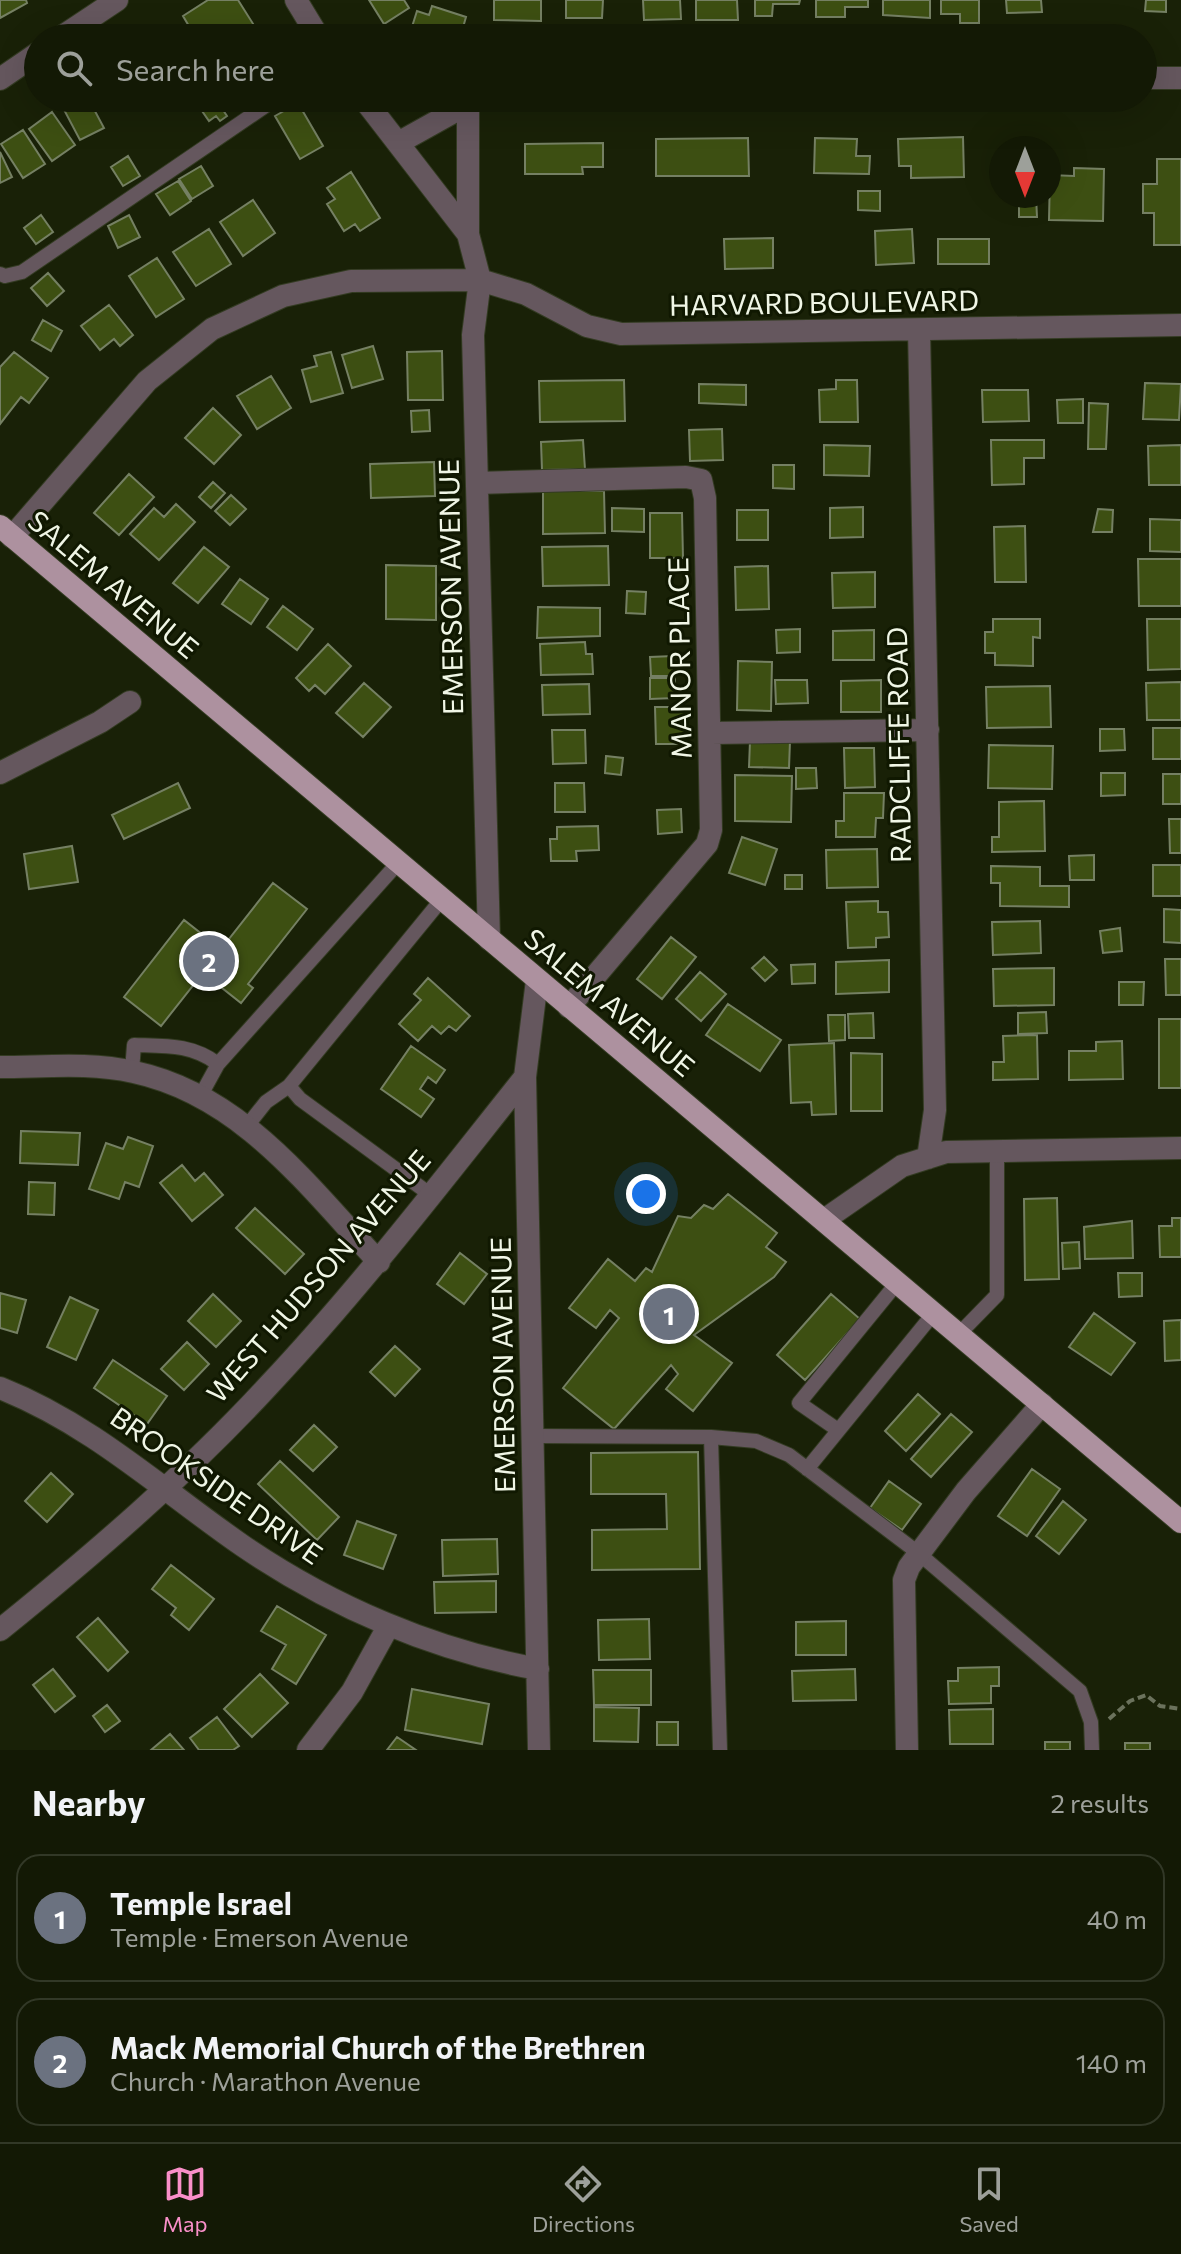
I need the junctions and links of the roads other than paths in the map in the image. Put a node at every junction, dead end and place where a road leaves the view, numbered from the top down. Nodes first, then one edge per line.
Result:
1 (117, 0) edge
2 (296, 0) edge
3 (81, 24) edge
4 (311, 24) edge
5 (24, 63) edge
6 (1157, 78) edge
7 (1181, 78) edge
8 (0, 79) edge
9 (256, 112) edge
10 (374, 112) edge
11 (453, 112) edge
12 (473, 112) edge
13 (398, 143) junction
14 (468, 234) junction
15 (0, 274) edge
16 (480, 280) junction
17 (1181, 325) edge
18 (919, 330) junction
19 (477, 483) junction
20 (4, 535) edge
21 (130, 702) dead end
22 (928, 730) junction
23 (711, 733) junction
24 (0, 773) edge
25 (398, 863) junction
26 (442, 899) junction
27 (489, 939) junction
28 (537, 980) junction
29 (569, 1007) junction
30 (218, 1064) junction
31 (0, 1067) edge
32 (132, 1071) junction
33 (525, 1077) junction
34 (289, 1086) junction
35 (201, 1095) junction
36 (247, 1126) junction
37 (1181, 1148) edge
38 (997, 1151) junction
39 (928, 1158) junction
40 (431, 1195) junction
41 (824, 1220) junction
42 (379, 1262) junction
43 (897, 1283) junction
44 (934, 1313) junction
45 (959, 1334) junction
46 (0, 1388) edge
47 (1042, 1404) junction
48 (838, 1430) junction
49 (533, 1436) junction
50 (711, 1437) junction
51 (807, 1469) junction
52 (165, 1486) junction
53 (1181, 1522) edge
54 (917, 1552) junction
55 (389, 1625) junction
56 (0, 1630) edge
57 (538, 1669) junction
58 (308, 1750) edge
59 (539, 1750) edge
60 (720, 1750) edge
61 (907, 1750) edge
62 (1092, 1750) edge

1 - 3 street
2 - 4 street
5 - 8 street
6 - 7 street
9 - 15 lane
10 - 13 street
11 - 13 street
12 - 14 street
13 - 14 street
14 - 16 street, EMERSON AVENUE
16 - 18 street, HARVARD BOULEVARD
16 - 19 street, EMERSON AVENUE
16 - 20 street, HARVARD BOULEVARD
17 - 18 street, HARVARD BOULEVARD
18 - 22 street, RADCLIFFE ROAD
19 - 23 street, MANOR PLACE
19 - 27 street, EMERSON AVENUE
20 - 25 main road, SALEM AVENUE
21 - 24 street
22 - 23 street
22 - 39 street, RADCLIFFE ROAD
23 - 29 street, MANOR PLACE
25 - 26 main road, SALEM AVENUE
25 - 30 lane
26 - 27 main road, SALEM AVENUE
26 - 34 lane
27 - 28 main road, SALEM AVENUE
28 - 29 main road, SALEM AVENUE
28 - 33 street, EMERSON AVENUE
29 - 41 main road, SALEM AVENUE
30 - 32 lane
30 - 35 lane
31 - 32 street
32 - 35 street
33 - 40 street, WEST HUDSON AVENUE
33 - 49 street, EMERSON AVENUE
34 - 36 lane
34 - 40 lane
35 - 36 street
36 - 42 street
37 - 38 street
38 - 39 street
38 - 45 lane
39 - 41 street
40 - 42 street, WEST HUDSON AVENUE
41 - 43 main road, SALEM AVENUE
42 - 52 street, WEST HUDSON AVENUE
43 - 44 main road, SALEM AVENUE
43 - 48 lane
44 - 45 main road, SALEM AVENUE
44 - 48 lane
45 - 47 main road, SALEM AVENUE
46 - 52 street, BROOKSIDE DRIVE
47 - 53 main road, SALEM AVENUE
47 - 54 street
48 - 51 lane
49 - 50 lane
49 - 57 street, EMERSON AVENUE
50 - 51 lane
50 - 60 lane
51 - 54 lane
52 - 55 street, BROOKSIDE DRIVE
52 - 56 street, WEST HUDSON AVENUE
54 - 61 street
54 - 62 lane
55 - 57 street, BROOKSIDE DRIVE
55 - 58 street
57 - 59 street, EMERSON AVENUE

